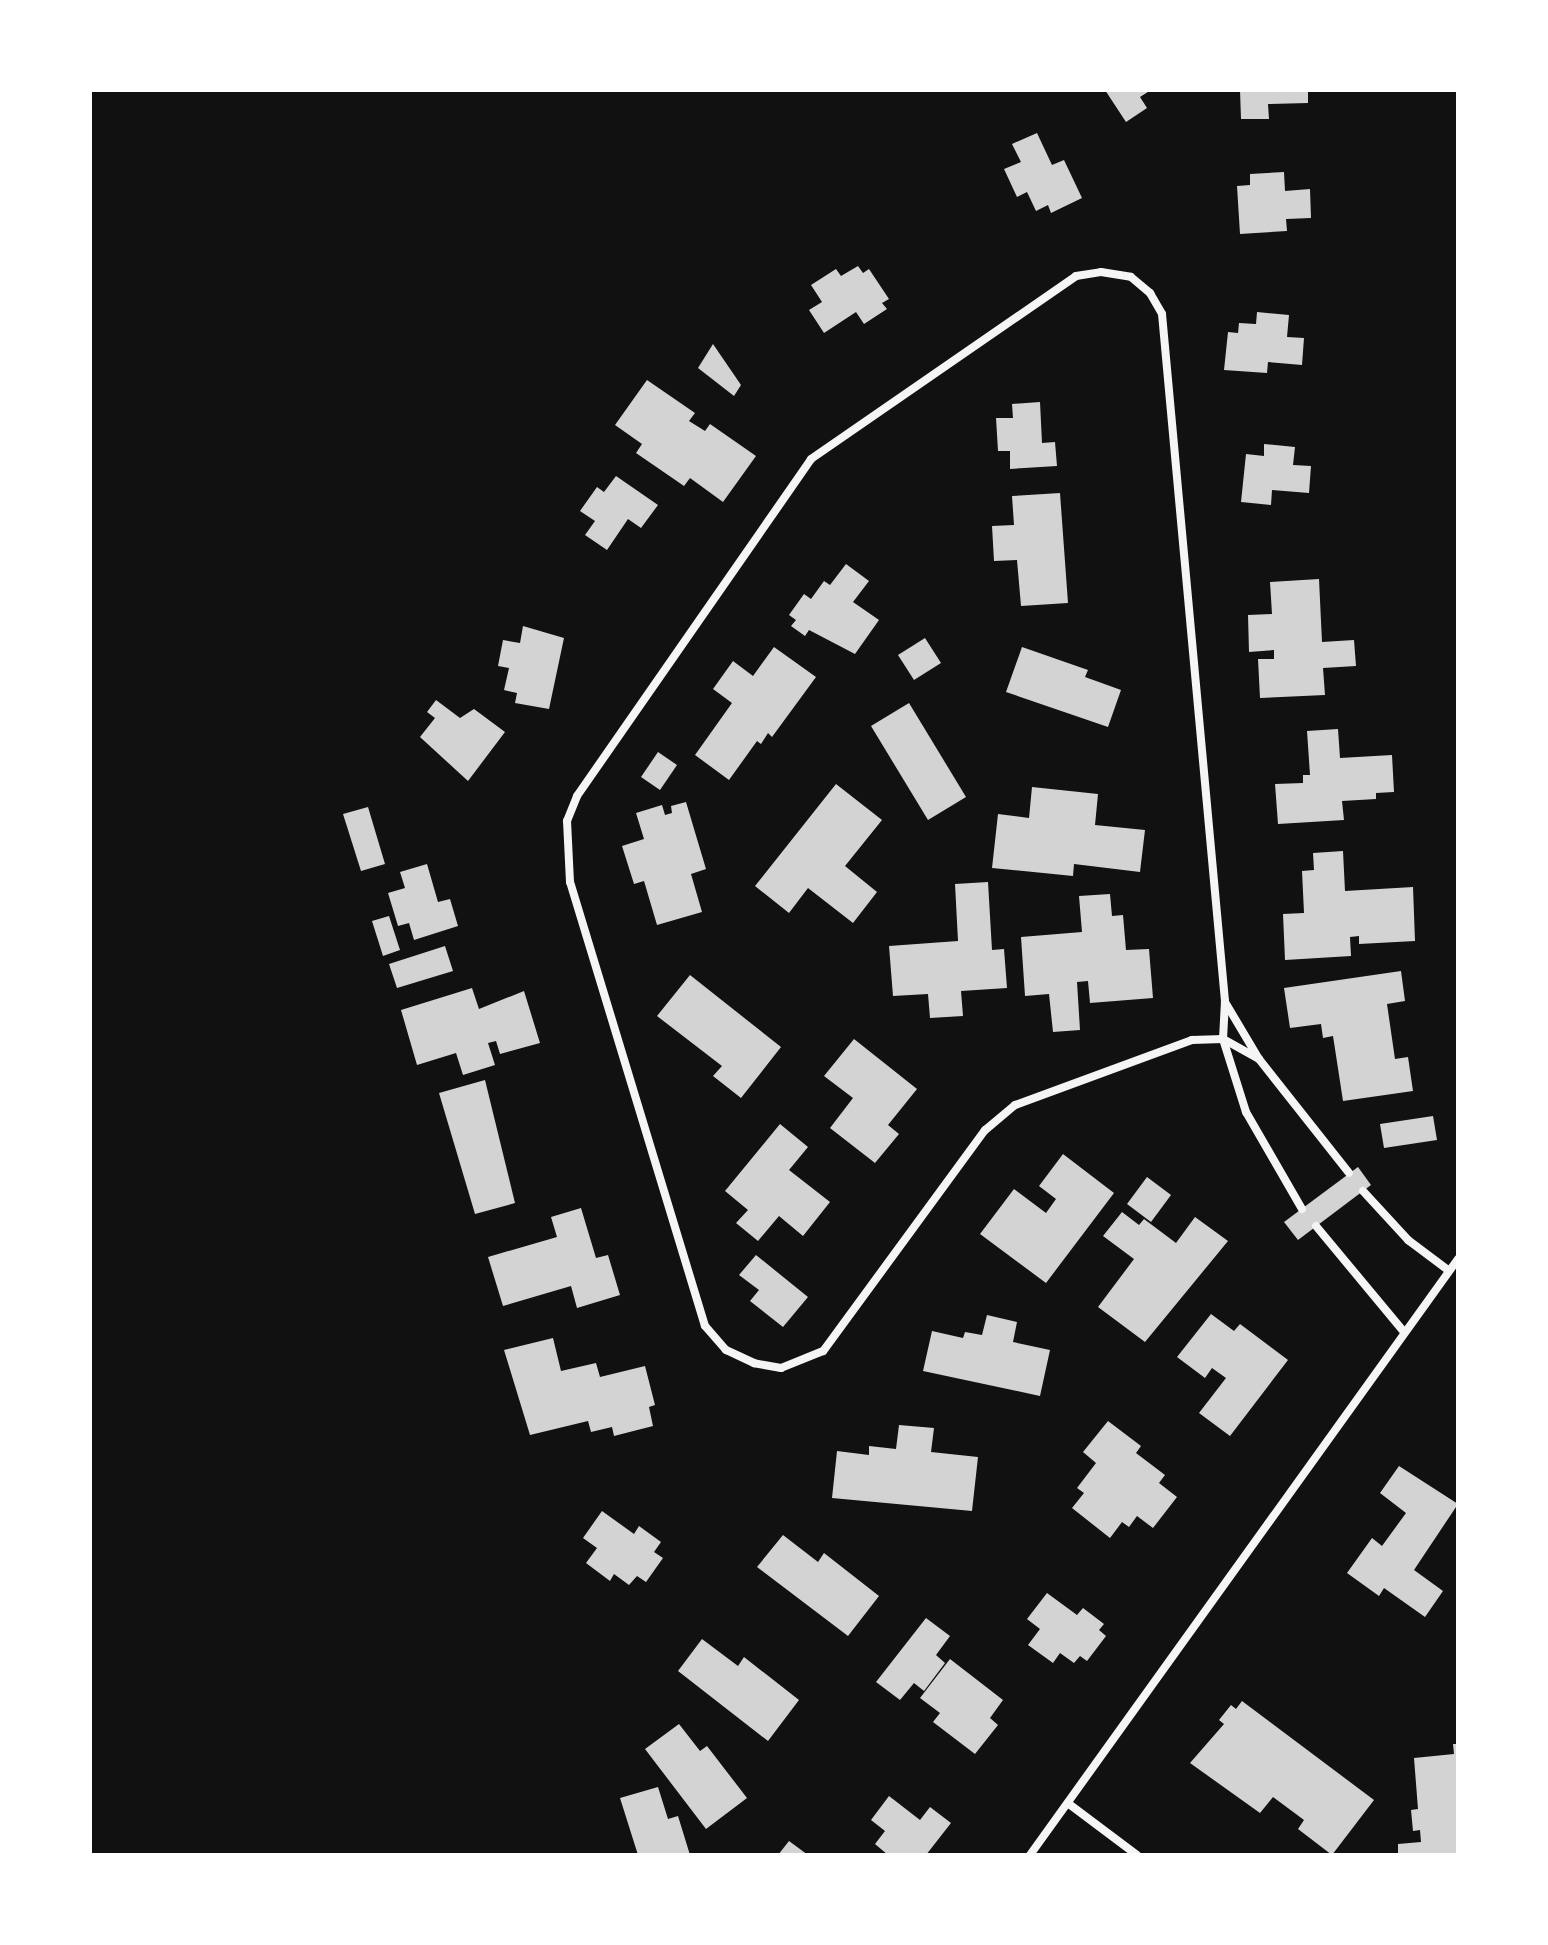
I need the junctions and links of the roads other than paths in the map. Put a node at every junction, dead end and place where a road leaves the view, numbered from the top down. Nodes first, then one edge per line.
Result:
1 (1225, 1001) junction
2 (1223, 1039) junction
3 (1259, 1059) junction
4 (1349, 1173) dead end
5 (1363, 1191) dead end
6 (1302, 1209) dead end
7 (1316, 1226) dead end
8 (1458, 1259) edge
9 (1448, 1270) junction
10 (1404, 1332) junction
11 (1069, 1804) junction
12 (1033, 1851) edge
13 (1046, 1855) edge
14 (1137, 1855) edge

1 - 2 street
1 - 2 street
1 - 3 street
2 - 3 street
2 - 6 street
3 - 4 street
5 - 9 street
7 - 10 street
8 - 9 street
9 - 10 street
10 - 11 street
11 - 12 street
11 - 14 street
12 - 13 street

